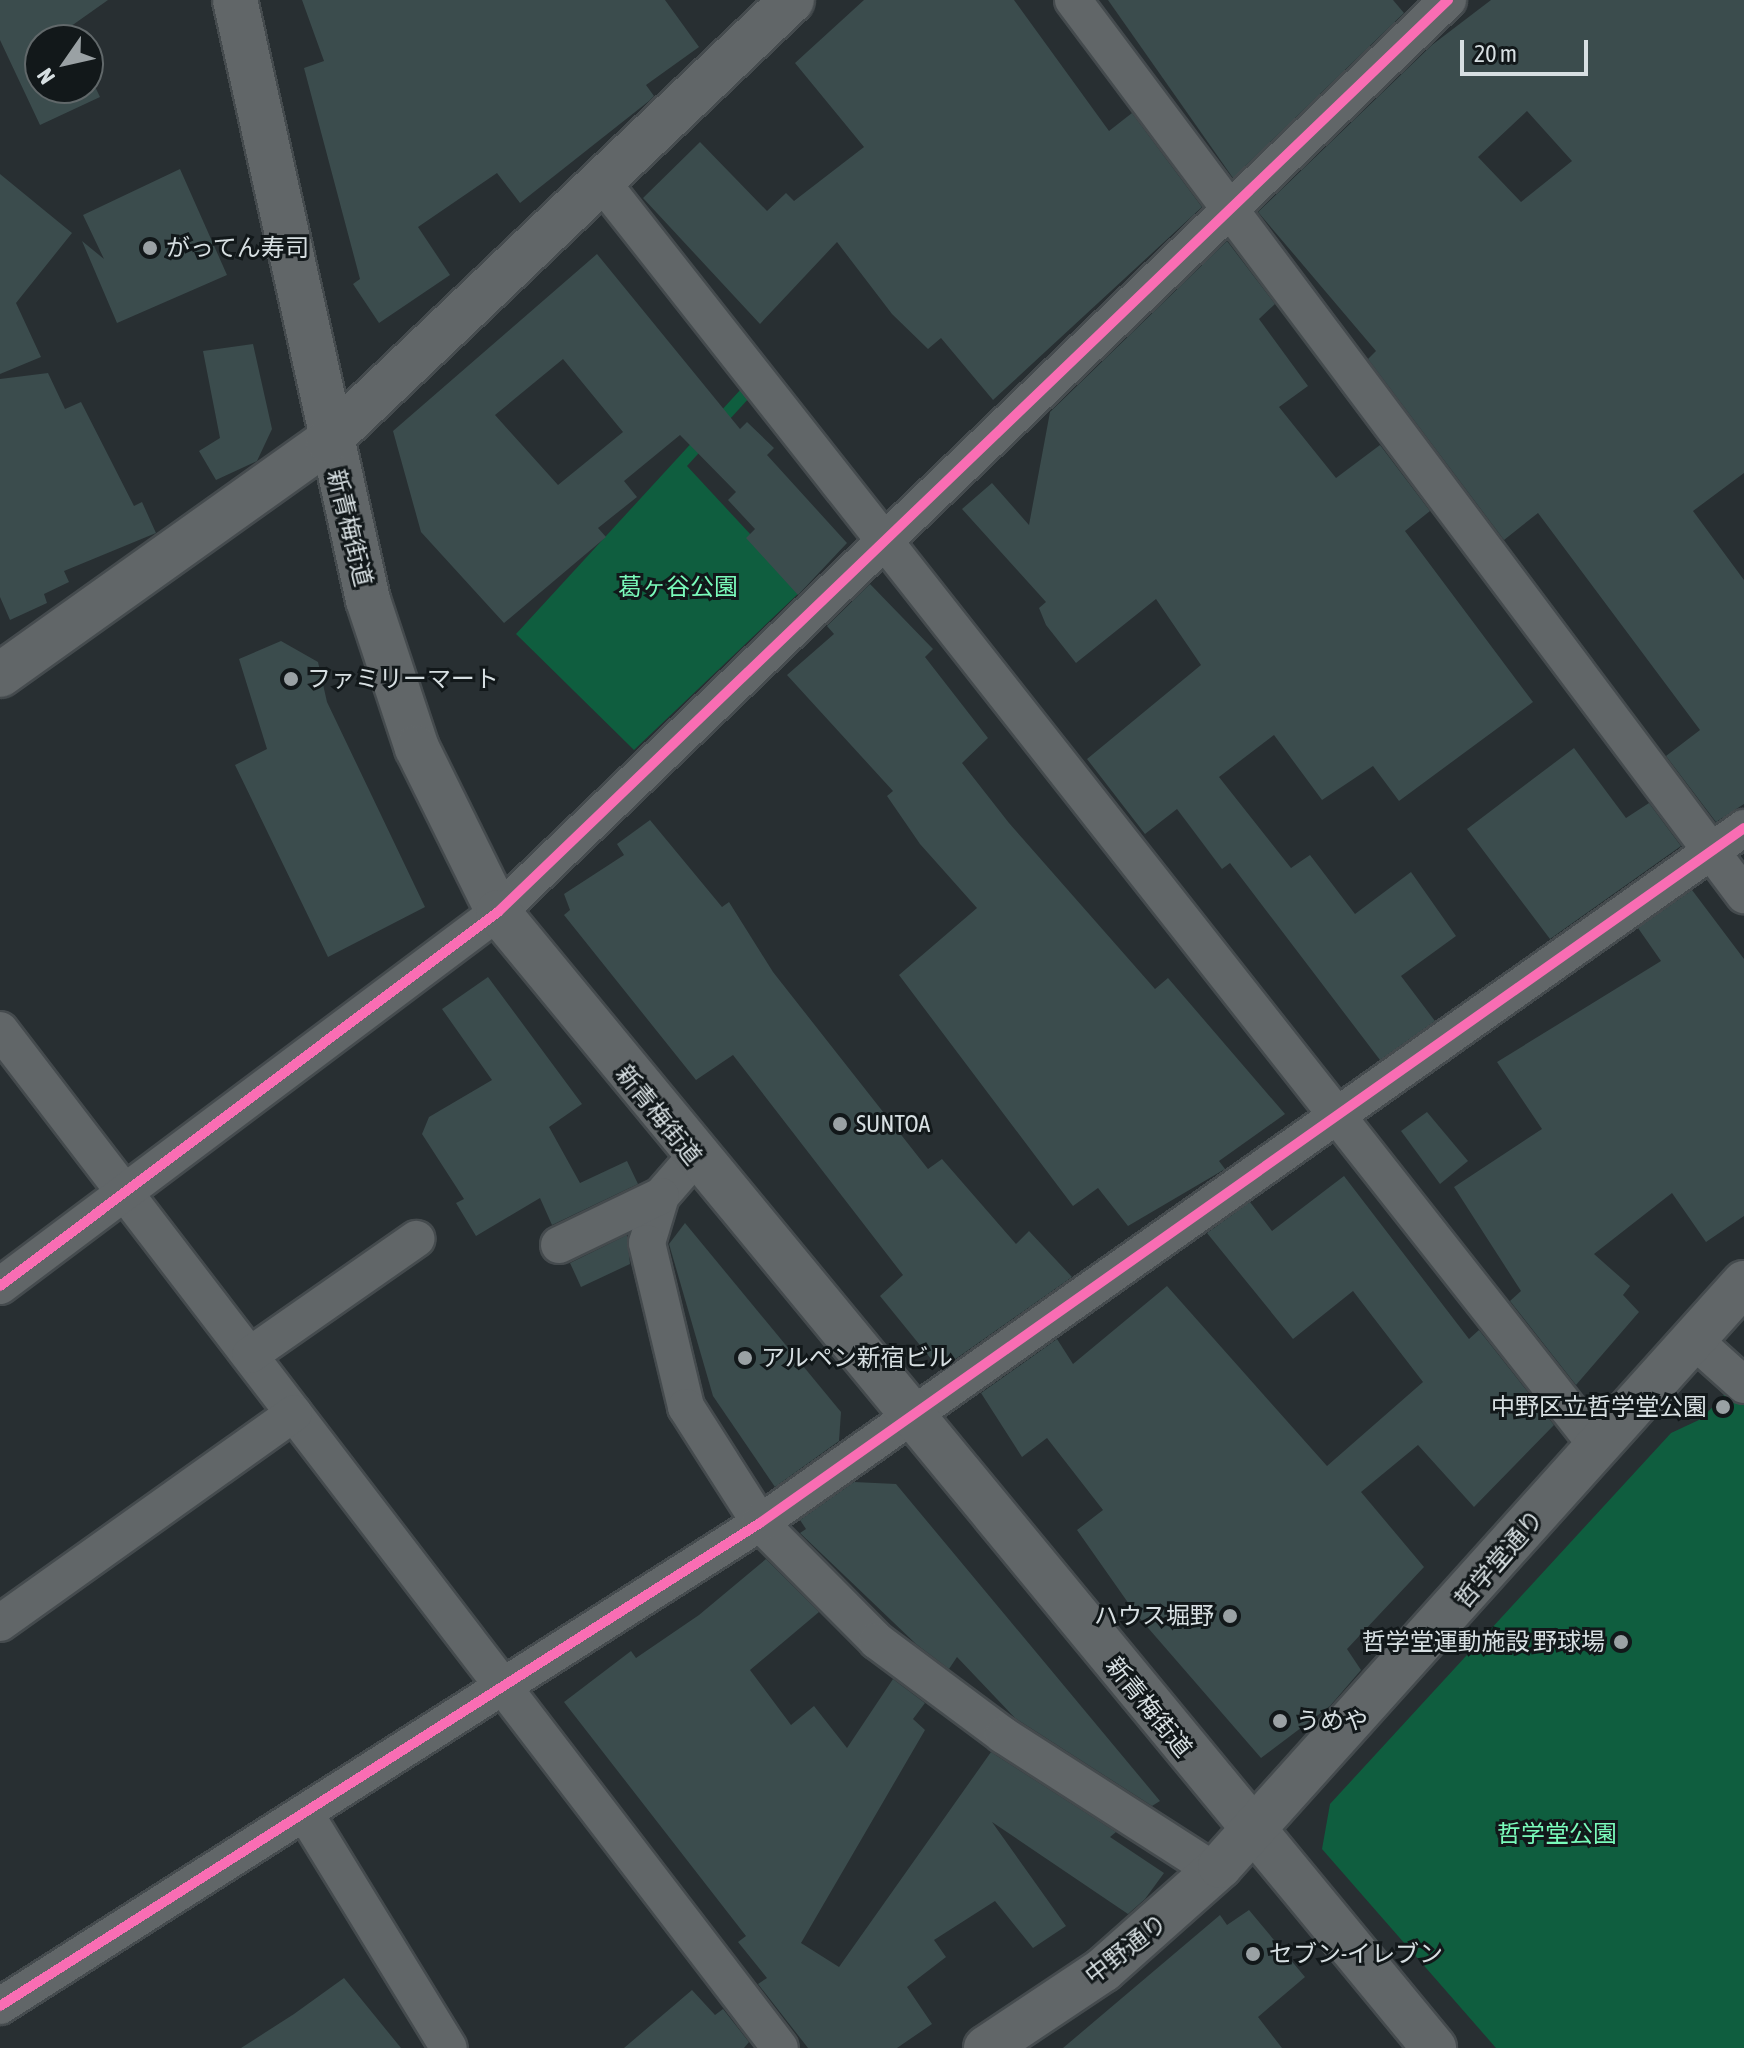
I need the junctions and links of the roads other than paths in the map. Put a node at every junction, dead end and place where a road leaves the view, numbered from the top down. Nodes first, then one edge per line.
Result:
1 (235, 0) edge
2 (792, 0) edge
3 (1073, 0) edge
4 (1448, 0) edge
5 (601, 181) junction
6 (1227, 211) junction
7 (328, 441) junction
8 (886, 539) junction
9 (0, 675) edge
10 (1744, 828) edge
11 (1711, 851) junction
12 (1744, 895) edge
13 (498, 912) junction
14 (0, 1030) edge
15 (1339, 1114) junction
16 (694, 1158) junction
17 (123, 1189) junction
18 (661, 1196) junction
19 (416, 1239) dead end
20 (559, 1245) dead end
21 (1744, 1283) edge
22 (0, 1286) edge
23 (1695, 1341) junction
24 (250, 1355) junction
25 (1744, 1385) edge
26 (294, 1413) junction
27 (911, 1417) junction
28 (1598, 1447) junction
29 (760, 1523) junction
30 (0, 1623) edge
31 (501, 1684) junction
32 (306, 1815) junction
33 (1252, 1834) junction
34 (1215, 1871) junction
35 (0, 2006) edge
36 (449, 2048) edge
37 (780, 2048) edge
38 (986, 2048) edge
39 (1434, 2048) edge

1 - 7 main road, 新青梅街道
2 - 5 main road
3 - 6 street
4 - 6 street
5 - 7 main road
5 - 8 street
6 - 8 street
6 - 11 street
7 - 9 main road
7 - 13 main road, 新青梅街道
8 - 13 street
8 - 15 street
10 - 11 street
11 - 12 street
11 - 15 street
13 - 16 main road, 新青梅街道
13 - 17 street
14 - 17 street
15 - 27 street
15 - 28 street
16 - 18 street
16 - 27 main road, 新青梅街道
17 - 22 street
17 - 24 street
18 - 20 street
18 - 29 street
19 - 24 street
21 - 23 main road, 哲学堂通り
23 - 25 street
23 - 28 main road, 哲学堂通り
24 - 26 street
26 - 30 street
26 - 31 street
27 - 29 street
27 - 33 main road, 新青梅街道
28 - 33 main road, 哲学堂通り
29 - 31 street
29 - 34 street
31 - 32 street
31 - 37 street
32 - 35 street
32 - 36 street
33 - 34 main road, 中野通り
33 - 39 main road, 新青梅街道
34 - 38 main road, 中野通り

